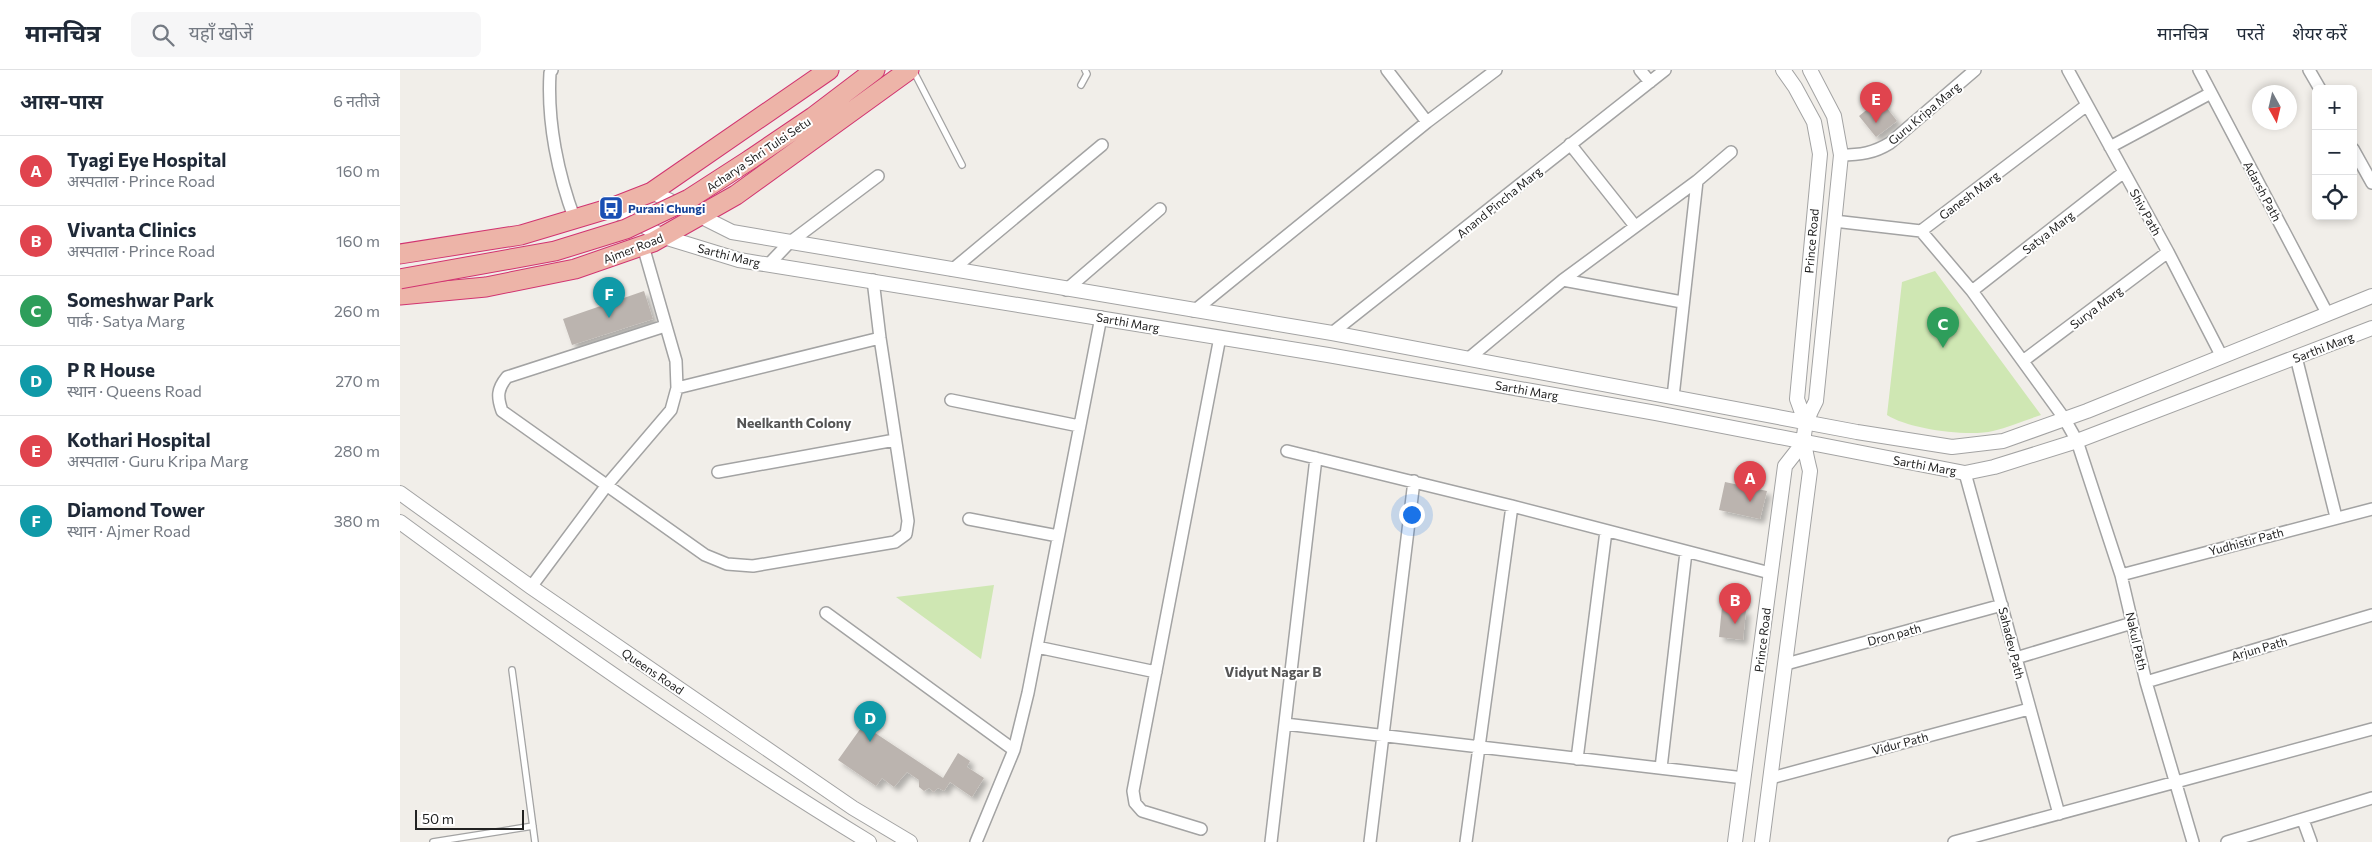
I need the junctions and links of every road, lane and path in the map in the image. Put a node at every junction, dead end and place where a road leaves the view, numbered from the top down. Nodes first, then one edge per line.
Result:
1 (829, 70) edge
2 (876, 70) edge
3 (909, 70) edge
4 (913, 70) edge
5 (1085, 70) edge
6 (1386, 70) edge
7 (1496, 70) edge
8 (1640, 70) edge
9 (1666, 70) edge
10 (1783, 70) edge
11 (1975, 70) edge
12 (2068, 70) edge
13 (2199, 70) edge
14 (2309, 70) edge
15 (548, 71) edge
16 (1815, 72) edge
17 (1650, 82) junction
18 (1081, 84) dead end
19 (2318, 85) edge
20 (2212, 93) junction
21 (2087, 105) junction
22 (1428, 122) junction
23 (1570, 144) junction
24 (1102, 145) dead end
25 (2110, 147) junction
26 (1731, 152) dead end
27 (1841, 155) junction
28 (2357, 156) edge
29 (962, 165) dead end
30 (2124, 172) junction
31 (878, 176) dead end
32 (1696, 181) junction
33 (2372, 183) edge
34 (652, 192) junction
35 (611, 208) junction
36 (1160, 209) dead end
37 (702, 216) junction
38 (575, 220) junction
39 (1834, 221) junction
40 (1635, 226) junction
41 (1921, 231) junction
42 (664, 237) junction
43 (789, 243) junction
44 (643, 246) junction
45 (2168, 252) junction
46 (400, 254) edge
47 (769, 264) junction
48 (952, 270) junction
49 (400, 279) edge
50 (873, 280) junction
51 (1563, 280) junction
52 (1066, 290) junction
53 (1972, 291) junction
54 (400, 295) edge
55 (2372, 296) edge
56 (1682, 302) junction
57 (1194, 311) junction
58 (2328, 313) junction
59 (1101, 317) junction
60 (665, 326) junction
61 (2372, 328) edge
62 (1191, 332) junction
63 (1332, 333) junction
64 (1220, 337) junction
65 (880, 338) junction
66 (1328, 355) junction
67 (2222, 355) junction
68 (2296, 357) junction
69 (1468, 359) junction
70 (2023, 361) junction
71 (1486, 362) junction
72 (1483, 382) junction
73 (677, 388) junction
74 (1673, 397) junction
75 (952, 400) dead end
76 (2064, 418) junction
77 (1805, 421) junction
78 (1079, 426) junction
79 (895, 440) junction
80 (2076, 441) junction
81 (1803, 443) junction
82 (1287, 451) dead end
83 (1316, 458) junction
84 (718, 472) dead end
85 (1965, 473) junction
86 (1414, 481) junction
87 (607, 485) junction
88 (400, 493) edge
89 (1512, 506) junction
90 (2372, 509) edge
91 (2336, 517) junction
92 (969, 518) dead end
93 (400, 522) edge
94 (1606, 531) junction
95 (1058, 536) junction
96 (1686, 552) junction
97 (1770, 574) junction
98 (2121, 575) junction
99 (531, 587) junction
100 (2002, 605) junction
101 (826, 613) dead end
102 (2372, 615) edge
103 (2132, 623) junction
104 (1037, 647) junction
105 (2016, 658) junction
106 (1786, 664) junction
107 (512, 670) dead end
108 (1156, 672) junction
109 (2146, 682) junction
110 (2029, 708) junction
111 (1285, 724) junction
112 (2372, 729) edge
113 (1382, 737) junction
114 (1479, 747) junction
115 (1014, 750) junction
116 (1577, 759) junction
117 (1661, 768) junction
118 (1744, 778) junction
119 (1771, 778) junction
120 (2175, 783) junction
121 (2372, 798) edge
122 (2058, 814) junction
123 (2302, 820) junction
124 (533, 826) junction
125 (1201, 829) dead end
126 (433, 842) edge
127 (535, 842) edge
128 (869, 842) edge
129 (910, 842) edge
130 (976, 842) edge
131 (1271, 842) edge
132 (1370, 842) edge
133 (1466, 842) edge
134 (1735, 842) edge
135 (1762, 842) edge
136 (1954, 842) edge
137 (2193, 842) edge
138 (2227, 842) edge
139 (2311, 842) edge

1 - 34 highway
2 - 49 highway, Acharya Shri Tulsi Setu, bridge
3 - 37 highway, Ajmer Road
4 - 29 lane
5 - 18 lane
6 - 22 street
7 - 22 street
8 - 17 street
9 - 17 street, Anand Pincha Marg
10 - 77 street, Prince Road
11 - 27 street, Guru Kripa Marg
12 - 21 street, Shiv Path
13 - 20 street, Adarsh Path
14 - 19 street
15 - 38 street
16 - 27 street, Prince Road
17 - 23 street, Anand Pincha Marg
20 - 25 street
20 - 58 street, Adarsh Path
21 - 25 street, Shiv Path
21 - 41 street, Ganesh Marg
22 - 57 street
23 - 40 street
23 - 63 street, Anand Pincha Marg
24 - 48 street
25 - 30 street, Shiv Path
26 - 32 street
27 - 39 street, Prince Road
28 - 33 street
30 - 45 street, Shiv Path
30 - 53 street, Satya Marg
31 - 43 street
32 - 40 street
32 - 56 street
34 - 35 highway
34 - 37 street
35 - 38 highway
35 - 42 street, Sarthi Marg
36 - 52 street
37 - 42 highway, Ajmer Road
37 - 43 street
38 - 46 highway
39 - 41 street
39 - 77 street, Prince Road
40 - 51 street
41 - 53 street, Nakul Path
42 - 44 highway, Ajmer Road
42 - 47 street, Sarthi Marg
43 - 47 street
43 - 48 street
44 - 54 highway, Ajmer Road
44 - 60 street
45 - 67 street, Shiv Path
45 - 70 street, Surya Marg
47 - 50 street, Sarthi Marg
48 - 52 street
50 - 59 street, Sarthi Marg
50 - 65 street
51 - 56 street
51 - 69 street
52 - 57 street
53 - 70 street, Nakul Path
55 - 58 street
56 - 74 street
57 - 62 street
57 - 63 street
58 - 67 street
59 - 62 street, Sarthi Marg
59 - 78 street
60 - 73 street
60 - 87 street
61 - 68 street, Sarthi Marg
62 - 64 street, Sarthi Marg
63 - 66 street
63 - 69 street
64 - 66 street, Sarthi Marg
64 - 108 street
65 - 73 street
65 - 79 street
66 - 72 street, Sarthi Marg
67 - 76 street
68 - 80 street, Sarthi Marg
68 - 91 street
69 - 71 street
70 - 76 street, Nakul Path
71 - 72 street
71 - 74 street
72 - 81 street, Sarthi Marg
73 - 87 street
74 - 77 street
75 - 78 street
76 - 77 street
76 - 80 street, Nakul Path
77 - 81 street, Prince Road
78 - 95 street
79 - 84 street
79 - 87 street
80 - 85 street, Sarthi Marg
80 - 98 street, Nakul Path
81 - 85 street, Sarthi Marg
81 - 97 street, Prince Road
81 - 106 street, Prince Road
82 - 83 street
83 - 86 street
83 - 111 street
85 - 100 street, Sahadev Path
86 - 89 street
86 - 113 street
87 - 99 street
88 - 99 street, Queens Road
89 - 94 street
89 - 114 street
90 - 91 street, Yudhistir Path
91 - 98 street, Yudhistir Path
92 - 95 street
93 - 128 street, Queens Road
94 - 96 street
94 - 116 street
95 - 104 street
96 - 97 street
96 - 117 street
97 - 118 street, Prince Road
98 - 103 street, Nakul Path
99 - 129 street, Queens Road
100 - 105 street, Sahadev Path
100 - 106 street, Dron path
101 - 115 street
102 - 109 street, Arjun Path
103 - 105 street
103 - 109 street, Nakul Path
104 - 108 street
104 - 115 street
105 - 110 street, Sahadev Path
106 - 119 street, Prince Road
107 - 124 lane
108 - 125 street
109 - 120 street, Nakul Path
110 - 119 street, Vidur Path
110 - 122 street, Sahadev Path
111 - 113 street
111 - 131 street
112 - 120 street
113 - 114 street
113 - 132 street
114 - 116 street
114 - 133 street
115 - 130 street
116 - 117 street
117 - 118 street
118 - 134 street, Prince Road
119 - 135 street, Prince Road
120 - 122 street
120 - 137 street, Nakul Path
121 - 123 street
122 - 136 street
123 - 138 street
123 - 139 street
124 - 126 lane
124 - 127 lane

